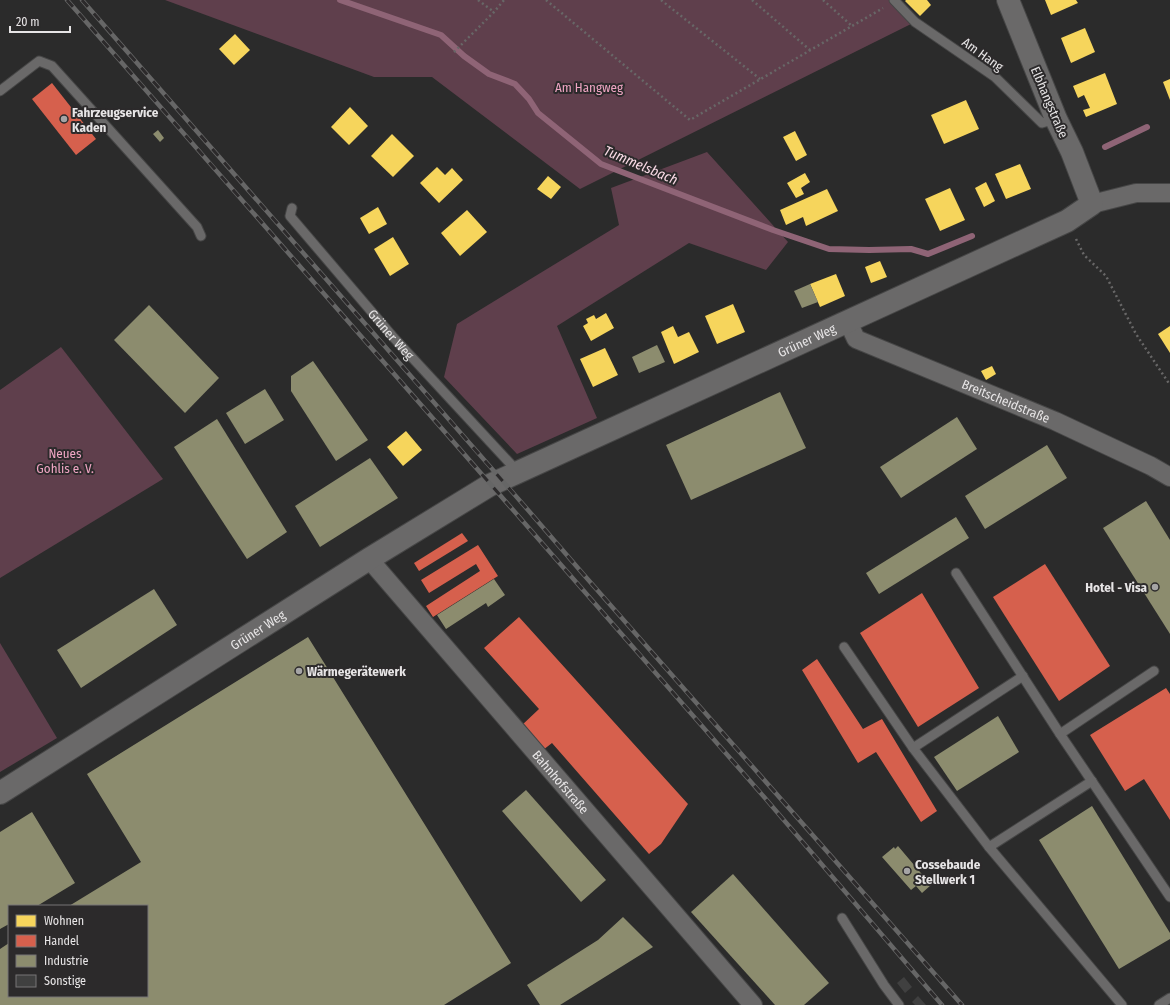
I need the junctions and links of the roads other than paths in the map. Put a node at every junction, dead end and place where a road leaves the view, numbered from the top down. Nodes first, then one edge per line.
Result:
1 (1008, 0) edge
2 (895, 1) edge
3 (0, 91) edge
4 (1056, 119) junction
5 (1170, 193) edge
6 (1092, 204) junction
7 (292, 208) dead end
8 (201, 236) dead end
9 (848, 322) junction
10 (518, 472) junction
11 (1170, 478) edge
12 (369, 559) junction
13 (956, 573) dead end
14 (844, 646) dead end
15 (1154, 671) dead end
16 (1023, 676) junction
17 (1060, 734) junction
18 (913, 748) junction
19 (1092, 781) junction
20 (0, 793) edge
21 (989, 847) junction
22 (1170, 897) edge
23 (842, 918) dead end
24 (1170, 998) edge
25 (753, 1005) edge
26 (899, 1005) edge
27 (1122, 1005) edge
28 (1159, 1005) edge

1 - 4 street, Elbhangstraße
2 - 4 lane, Am Hang
3 - 8 lane
4 - 6 street, Elbhangstraße
5 - 6 street
6 - 9 street, Grüner Weg
7 - 10 lane, Grüner Weg
9 - 10 street, Grüner Weg
9 - 11 street, Breitscheidstraße
10 - 12 street, Grüner Weg
12 - 20 street, Grüner Weg
12 - 25 street, Bahnhofstraße
13 - 16 lane
14 - 18 lane
15 - 17 lane
16 - 17 lane
16 - 18 lane
17 - 19 lane
18 - 21 lane
19 - 21 lane
19 - 22 lane
21 - 27 lane
23 - 26 lane
24 - 28 lane

